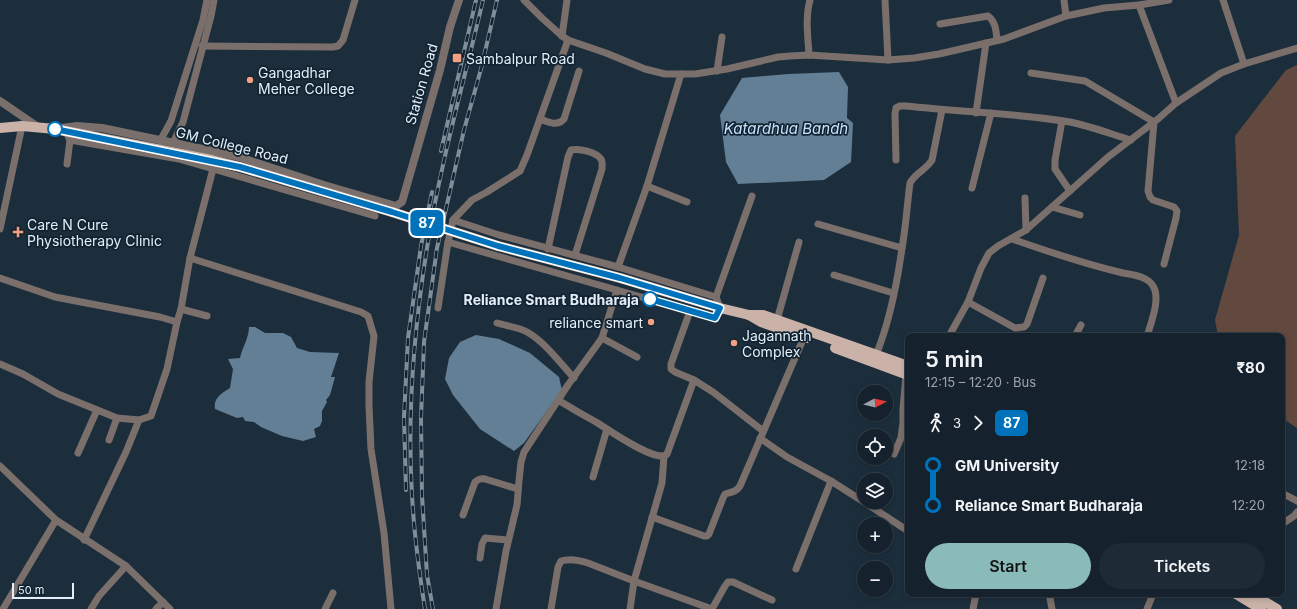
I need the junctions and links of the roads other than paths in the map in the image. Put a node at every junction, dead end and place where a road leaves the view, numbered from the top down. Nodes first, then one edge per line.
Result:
1 (207, 0) edge
2 (214, 0) edge
3 (355, 0) edge
4 (459, 0) edge
5 (524, 0) edge
6 (567, 0) edge
7 (810, 0) edge
8 (885, 0) edge
9 (1064, 0) edge
10 (1104, 0) edge
11 (1168, 0) edge
12 (1223, 0) edge
13 (1139, 5) junction
14 (1104, 8) junction
15 (1066, 16) junction
16 (940, 24) dead end
17 (722, 37) dead end
18 (565, 38) junction
19 (997, 40) junction
20 (986, 43) junction
21 (202, 46) junction
22 (1297, 48) edge
23 (809, 55) junction
24 (888, 60) junction
25 (1244, 64) junction
26 (579, 71) dead end
27 (717, 71) junction
28 (1031, 73) dead end
29 (681, 74) junction
30 (0, 101) edge
31 (1176, 103) junction
32 (942, 110) junction
33 (976, 113) junction
34 (991, 113) junction
35 (540, 118) junction
36 (1062, 121) junction
37 (1154, 122) junction
38 (22, 126) junction
39 (38, 127) junction
40 (0, 128) edge
41 (55, 129) junction
42 (69, 135) junction
43 (160, 140) junction
44 (1131, 140) junction
45 (173, 143) junction
46 (896, 160) dead end
47 (67, 164) dead end
48 (213, 169) junction
49 (647, 186) junction
50 (972, 188) dead end
51 (1070, 191) junction
52 (752, 196) dead end
53 (1025, 198) dead end
54 (687, 202) dead end
55 (400, 204) joint
56 (1052, 207) junction
57 (1080, 215) dead end
58 (375, 216) dead end
59 (454, 220) junction
60 (818, 224) dead end
61 (0, 228) edge
62 (1026, 230) junction
63 (1012, 239) junction
64 (448, 242) junction
65 (799, 242) dead end
66 (902, 248) junction
67 (548, 249) junction
68 (575, 255) junction
69 (190, 258) junction
70 (1164, 264) dead end
71 (618, 267) junction
72 (834, 275) dead end
73 (0, 278) edge
74 (1043, 278) dead end
75 (617, 290) junction
76 (893, 293) junction
77 (716, 297) junction
78 (968, 302) junction
79 (438, 308) dead end
80 (720, 308) junction
81 (181, 309) junction
82 (690, 311) junction
83 (749, 315) junction
84 (207, 316) dead end
85 (777, 320) junction
86 (177, 322) junction
87 (497, 323) dead end
88 (1081, 325) dead end
89 (951, 333) edge
90 (1077, 333) edge
91 (1148, 333) edge
92 (804, 337) junction
93 (602, 338) junction
94 (876, 355) junction
95 (637, 357) dead end
96 (0, 364) edge
97 (905, 370) edge
98 (905, 371) edge
99 (574, 378) junction
100 (694, 380) junction
101 (905, 394) edge
102 (558, 400) junction
103 (98, 410) junction
104 (117, 418) junction
105 (139, 420) junction
106 (607, 429) junction
107 (763, 431) junction
108 (760, 438) junction
109 (109, 440) dead end
110 (78, 453) dead end
111 (894, 454) dead end
112 (664, 456) junction
113 (0, 466) edge
114 (593, 478) dead end
115 (831, 481) junction
116 (518, 489) junction
117 (1285, 495) edge
118 (857, 498) edge
119 (1297, 501) edge
120 (875, 509) edge
121 (1297, 512) edge
122 (463, 515) dead end
123 (652, 517) junction
124 (56, 520) junction
125 (1285, 522) edge
126 (905, 529) edge
127 (84, 540) junction
128 (508, 540) junction
129 (480, 558) dead end
130 (126, 566) junction
131 (796, 569) dead end
132 (634, 581) junction
133 (333, 593) dead end
134 (975, 597) edge
135 (1050, 597) edge
136 (1152, 597) edge
137 (1242, 597) edge
138 (772, 600) dead end
139 (163, 602) junction
140 (1257, 604) edge
141 (3, 609) edge
142 (91, 609) edge
143 (156, 609) edge
144 (170, 609) edge
145 (325, 609) edge
146 (391, 609) edge
147 (496, 609) edge
148 (551, 609) edge
149 (630, 609) edge
150 (712, 609) edge
151 (973, 609) edge
152 (1052, 609) edge
153 (1147, 609) edge
154 (1277, 609) edge

1 - 43 street
2 - 21 street
3 - 21 street
4 - 55 street, Station Road
5 - 18 street
6 - 18 street
7 - 23 street
8 - 24 street
9 - 15 street
10 - 14 street
11 - 13 street
12 - 25 street
13 - 14 street
13 - 31 street
14 - 15 street
15 - 19 street
16 - 19 street
17 - 27 street
18 - 29 street
18 - 35 street
19 - 20 street
20 - 24 street
20 - 33 street
21 - 45 street
22 - 25 street
23 - 24 street
23 - 27 street
25 - 31 street
26 - 35 street
27 - 29 street
28 - 37 street
29 - 49 street
30 - 39 street
31 - 37 street
32 - 33 street
32 - 46 street
32 - 66 street
33 - 34 street
34 - 36 street
34 - 50 street
35 - 59 street
36 - 44 street
36 - 51 street
37 - 44 street
37 - 70 street
38 - 39 main road
38 - 40 main road
38 - 61 street
39 - 41 main road
41 - 42 main road
41 - 43 street, GM College Road
42 - 47 street
42 - 48 street
42 - 80 main road, bridge
43 - 45 street, GM College Road
44 - 51 street
45 - 55 street, GM College Road
48 - 58 street
48 - 69 street
49 - 54 street
49 - 71 street
51 - 56 street
52 - 77 street
53 - 62 street
56 - 57 street
56 - 62 street
59 - 64 street
59 - 67 street
60 - 66 street
62 - 63 street
63 - 78 street
63 - 91 street
64 - 75 street
64 - 79 street
65 - 85 street
66 - 76 street
67 - 68 street
67 - 68 street
68 - 71 street
69 - 81 street
69 - 146 street
71 - 77 street
72 - 76 street
73 - 86 street
74 - 78 street
75 - 82 street
75 - 93 street
76 - 94 street
77 - 80 street
78 - 89 street
80 - 82 street
80 - 83 main road
81 - 84 street
81 - 86 street
82 - 100 street
83 - 85 main road
83 - 92 main road
85 - 94 main road
86 - 105 street
87 - 99 street
88 - 90 street
92 - 98 main road
92 - 107 street
93 - 95 street
93 - 99 street
94 - 97 main road
96 - 103 street
99 - 102 street
100 - 107 street
100 - 112 street
101 - 111 street
102 - 106 street
102 - 116 street
103 - 104 street
103 - 110 street
104 - 105 street
104 - 109 street
105 - 127 street
106 - 112 street
106 - 114 street
107 - 108 street
108 - 115 street
108 - 123 street
112 - 123 street
113 - 124 street
115 - 118 street
115 - 131 street
116 - 122 street
116 - 128 street
117 - 119 street
120 - 126 street
121 - 125 street
123 - 132 street
124 - 127 street
124 - 141 street
127 - 130 street
128 - 129 street
128 - 147 street
130 - 139 street
130 - 142 street
132 - 148 street
132 - 149 street
132 - 150 street
133 - 145 street
134 - 151 street
135 - 152 street
136 - 153 street
137 - 140 main road
138 - 150 street
139 - 143 street
139 - 144 street
140 - 154 main road

